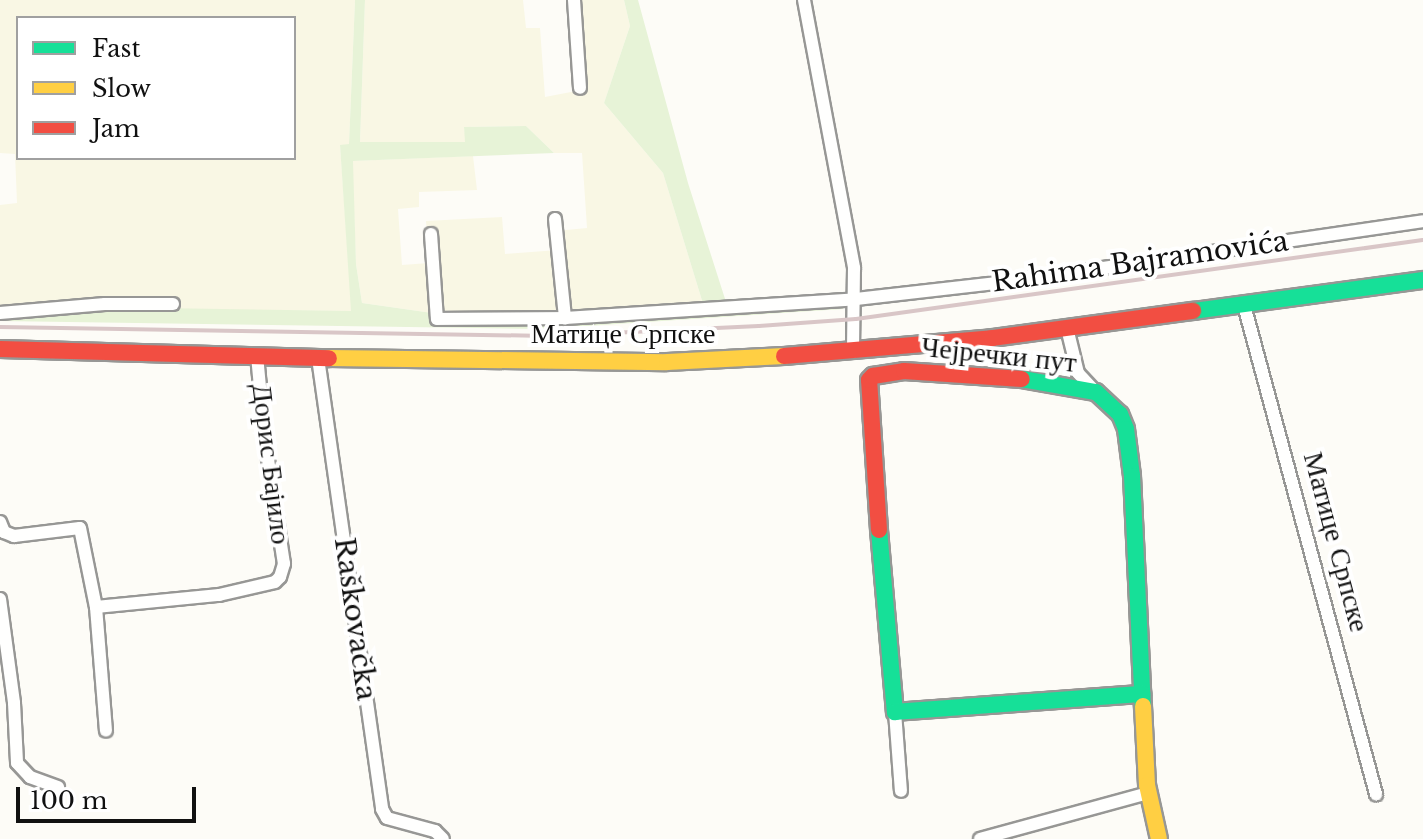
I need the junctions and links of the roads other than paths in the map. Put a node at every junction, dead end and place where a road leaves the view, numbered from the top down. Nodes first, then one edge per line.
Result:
1 (574, 0) edge
2 (804, 0) edge
3 (580, 88) dead end
4 (555, 219) dead end
5 (1423, 221) edge
6 (431, 234) dead end
7 (1423, 280) edge
8 (856, 299) junction
9 (173, 304) dead end
10 (1244, 305) junction
11 (0, 313) edge
12 (565, 318) junction
13 (1067, 328) junction
14 (0, 349) edge
15 (853, 352) junction
16 (257, 355) junction
17 (318, 358) junction
18 (1096, 392) junction
19 (0, 522) edge
20 (0, 599) edge
21 (96, 607) junction
22 (1142, 694) junction
23 (895, 712) junction
24 (106, 731) dead end
25 (58, 787) dead end
26 (901, 791) dead end
27 (1148, 793) junction
28 (1376, 794) dead end
29 (443, 839) edge
30 (980, 839) edge
31 (1159, 839) edge

1 - 3 street
2 - 8 street
4 - 12 street
5 - 8 street, Rahima Bajramovića
6 - 12 street, Rahima Bajramovića
7 - 10 main road, Матице Српске
8 - 12 street, Rahima Bajramovića
8 - 15 street
9 - 11 street
10 - 13 main road, Матице Српске
10 - 28 street, Матице Српске
13 - 15 main road, Матице Српске
13 - 18 street
14 - 16 main road, Матице Српске
15 - 17 main road, Матице Српске
16 - 17 main road, Матице Српске
16 - 21 street, Дорис Бајило
17 - 29 street, Raškovačka
18 - 22 main road, Чејречки пут
18 - 23 main road, Чејречки пут
19 - 21 street
20 - 25 street
21 - 24 street
22 - 23 main road
22 - 27 main road, Чејречки пут
23 - 26 street, Чејречки пут
27 - 30 street
27 - 31 main road, Чејречки пут

